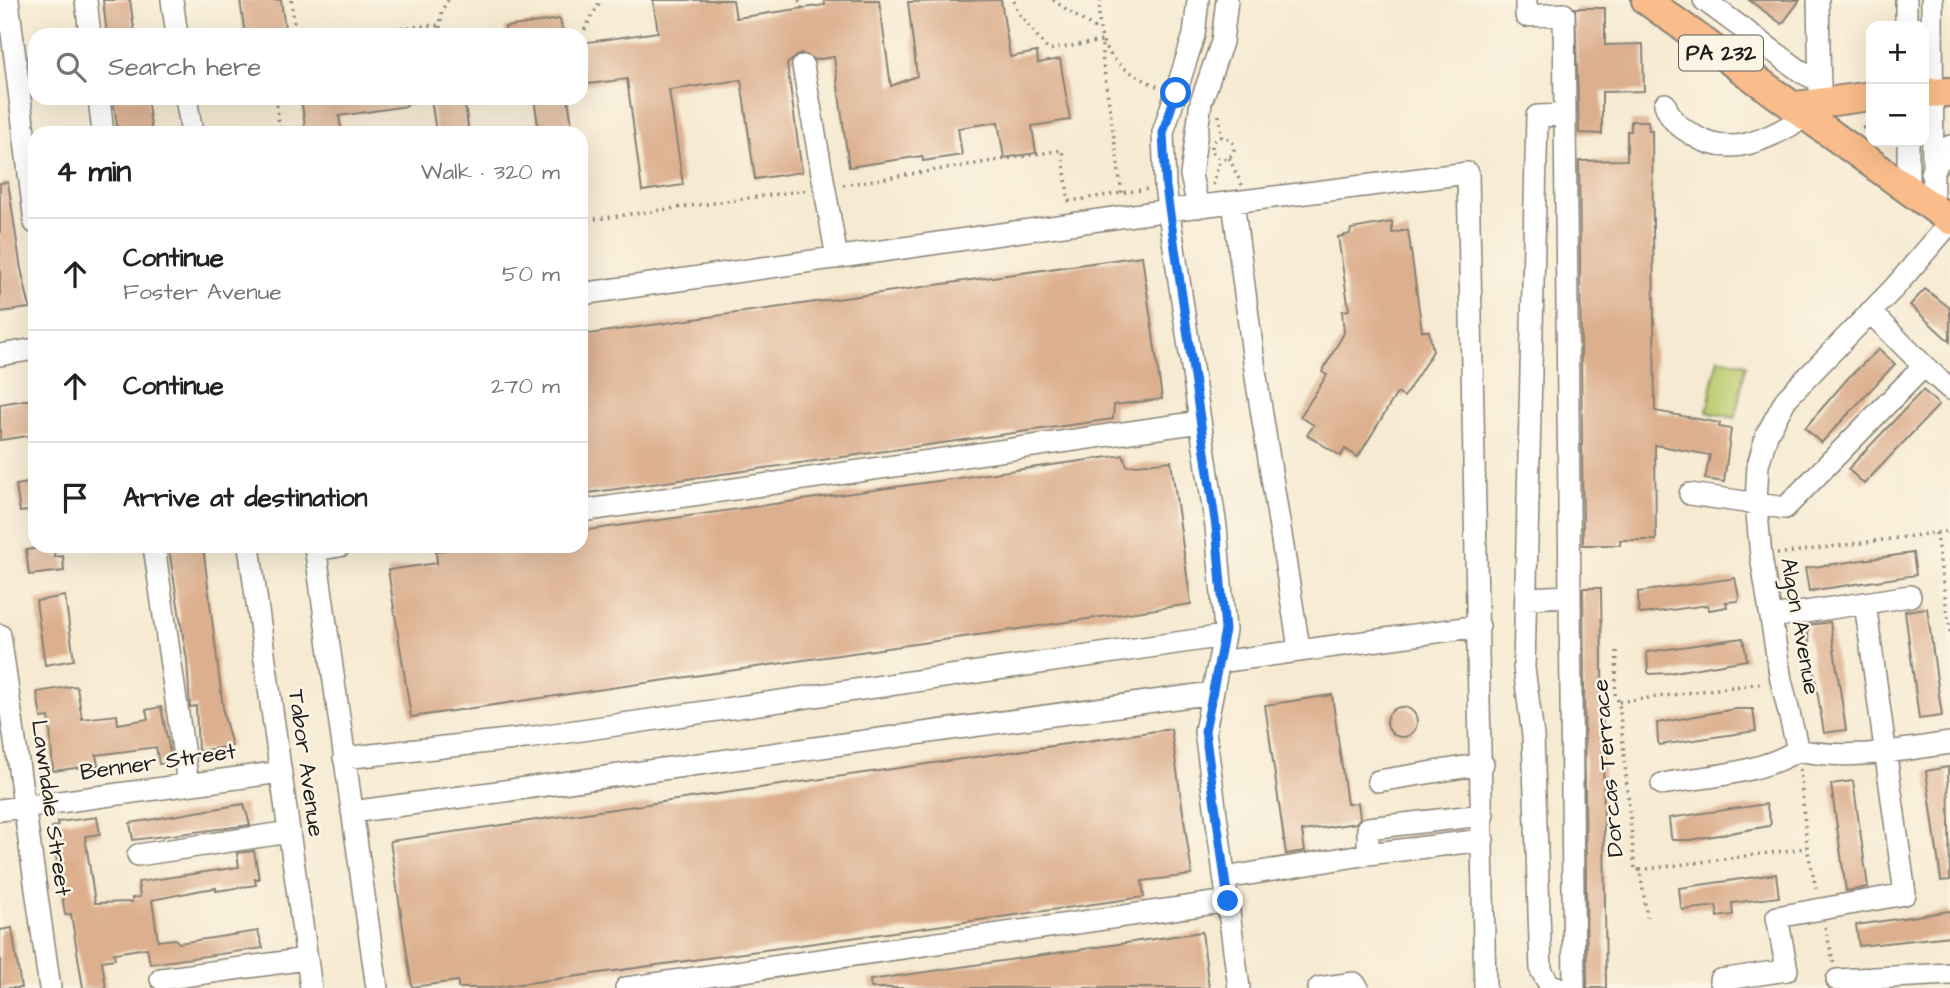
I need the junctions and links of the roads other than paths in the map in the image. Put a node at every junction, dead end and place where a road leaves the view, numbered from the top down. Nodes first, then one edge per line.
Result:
1 (8, 0) edge
2 (86, 0) edge
3 (172, 0) edge
4 (1198, 0) edge
5 (1227, 0) edge
6 (1526, 0) edge
7 (1646, 0) edge
8 (1704, 0) edge
9 (1818, 0) edge
10 (1906, 0) edge
11 (1932, 0) edge
12 (1906, 21) edge
13 (89, 28) edge
14 (176, 28) edge
15 (803, 66) dead end
16 (1936, 93) edge
17 (1866, 96) edge
18 (1811, 102) junction
19 (1665, 104) dead end
20 (100, 105) edge
21 (187, 105) edge
22 (1565, 115) junction
23 (102, 126) edge
24 (190, 126) edge
25 (1950, 146) edge
26 (1908, 147) edge
27 (28, 165) edge
28 (1931, 173) junction
29 (1908, 191) junction
30 (1238, 195) junction
31 (1198, 207) junction
32 (1169, 211) junction
33 (1944, 217) edge
34 (837, 258) junction
35 (588, 293) edge
36 (1870, 312) junction
37 (28, 350) edge
38 (0, 355) edge
39 (1924, 366) junction
40 (1950, 389) edge
41 (1200, 422) junction
42 (1690, 494) dead end
43 (1756, 503) junction
44 (588, 510) edge
45 (155, 553) edge
46 (251, 553) edge
47 (316, 553) edge
48 (1570, 596) junction
49 (1910, 596) dead end
50 (1526, 598) junction
51 (1866, 603) junction
52 (1771, 617) junction
53 (1479, 626) junction
54 (0, 635) edge
55 (1224, 636) junction
56 (1298, 648) junction
57 (1219, 662) junction
58 (1212, 693) junction
59 (1950, 743) edge
60 (1798, 750) junction
61 (1886, 752) junction
62 (345, 758) junction
63 (1483, 764) junction
64 (281, 772) junction
65 (1378, 781) dead end
66 (188, 784) junction
67 (1662, 784) dead end
68 (24, 807) junction
69 (0, 810) edge
70 (352, 812) junction
71 (1483, 814) junction
72 (289, 832) junction
73 (1483, 840) junction
74 (1368, 854) junction
75 (138, 855) dead end
76 (1225, 878) junction
77 (1228, 901) junction
78 (306, 958) junction
79 (161, 979) dead end
80 (1948, 979) edge
81 (1720, 980) dead end
82 (1838, 980) road end
83 (50, 988) edge
84 (311, 988) edge
85 (377, 988) edge
86 (626, 988) edge
87 (1239, 988) edge
88 (1320, 988) edge
89 (1358, 988) edge
90 (1485, 988) edge
91 (1559, 988) edge
92 (1574, 988) edge

1 - 27 street
2 - 13 street
3 - 14 street
4 - 32 street
5 - 31 street
6 - 22 street
7 - 18 main road, PA 232
8 - 18 street
9 - 18 street
10 - 12 street
11 - 16 street
15 - 34 street
16 - 28 street
17 - 18 main road
18 - 19 street
18 - 29 main road, PA 232
20 - 23 street
21 - 24 street
22 - 48 street
22 - 50 street
25 - 28 street
26 - 29 street
28 - 33 street
29 - 33 main road, PA 232
30 - 31 street
30 - 53 street
30 - 56 street
31 - 32 street
32 - 34 street
32 - 41 street
33 - 36 street, Algon Avenue
34 - 35 street
36 - 39 street
36 - 43 street, Algon Avenue
37 - 38 street
39 - 40 street
39 - 43 street
41 - 44 street
41 - 55 street
42 - 43 street
43 - 52 street, Algon Avenue
45 - 66 street
46 - 64 street, Tabor Avenue
47 - 62 street
48 - 50 street
48 - 92 street
49 - 51 street
50 - 91 street
51 - 52 street
51 - 61 street
52 - 60 street, Algon Avenue
53 - 56 street
53 - 63 street
54 - 68 street, Lawndale Street
55 - 57 street
55 - 62 street
56 - 57 street
57 - 58 street
58 - 70 street
58 - 76 street
59 - 61 street
60 - 61 street
60 - 67 street
61 - 81 street
62 - 70 street
63 - 65 street
63 - 71 street
64 - 66 street, Benner Street
64 - 72 street, Tabor Avenue
66 - 68 street, Benner Street
68 - 69 street, Benner Street
68 - 83 street, Lawndale Street
70 - 85 street
71 - 73 street
71 - 74 street
72 - 75 street
72 - 78 street, Tabor Avenue
73 - 74 street
73 - 90 street
74 - 76 street
76 - 77 street
77 - 86 street
77 - 87 street
78 - 79 street
78 - 84 street, Tabor Avenue
80 - 82 street
88 - 89 street

